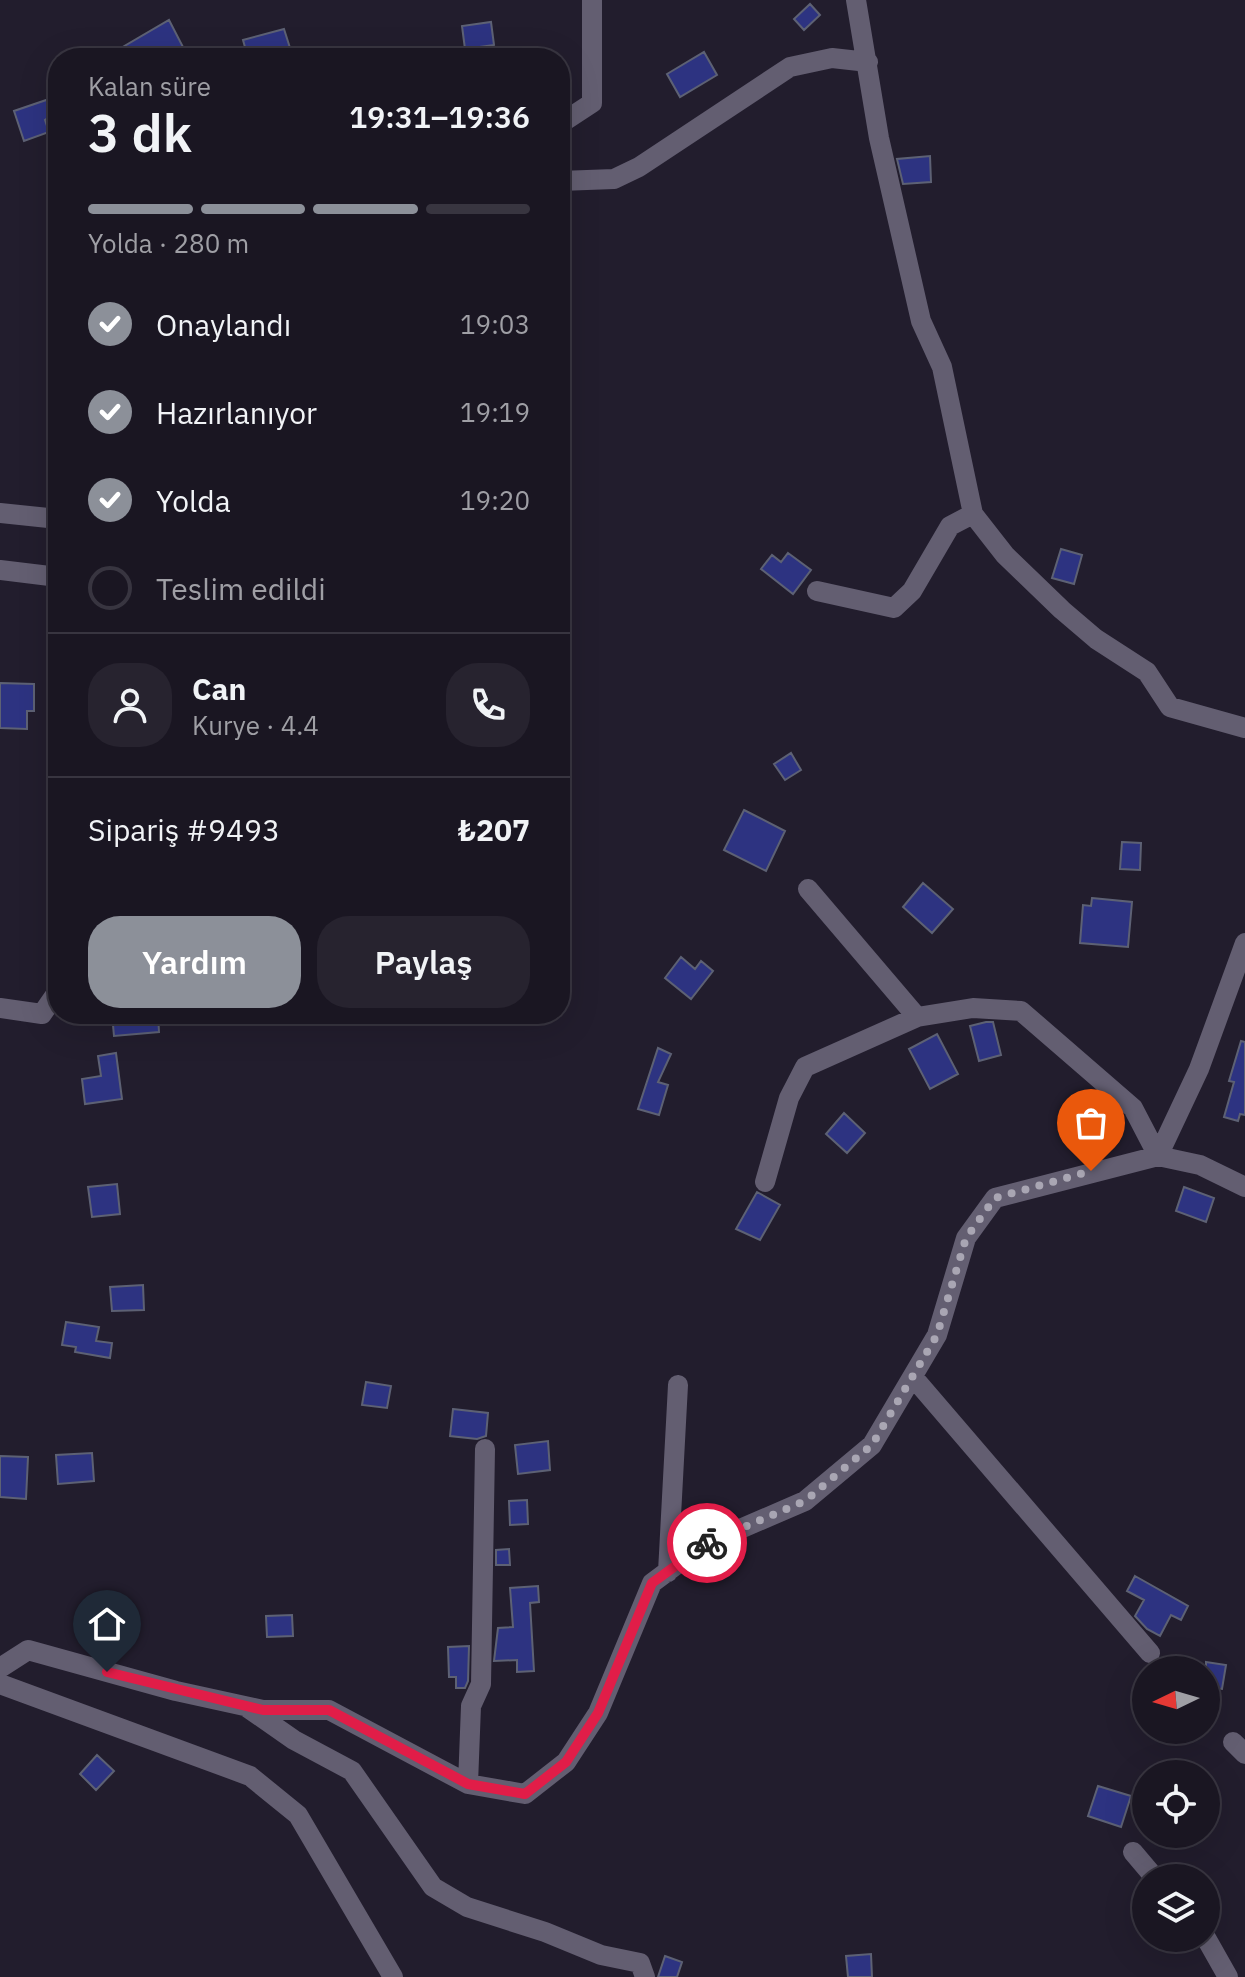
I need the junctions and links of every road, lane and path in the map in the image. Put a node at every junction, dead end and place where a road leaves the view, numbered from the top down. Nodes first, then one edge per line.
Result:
1 (592, 0) edge
2 (856, 0) edge
3 (868, 62) junction
4 (570, 117) edge
5 (570, 181) edge
6 (0, 513) edge
7 (973, 514) junction
8 (48, 518) edge
9 (0, 570) edge
10 (48, 576) edge
11 (817, 591) dead end
12 (1245, 728) edge
13 (808, 889) dead end
14 (1245, 943) edge
15 (48, 1005) edge
16 (0, 1008) edge
17 (917, 1017) junction
18 (1158, 1156) junction
19 (765, 1182) dead end
20 (1245, 1187) edge
21 (913, 1377) junction
22 (678, 1385) dead end
23 (485, 1449) dead end
24 (668, 1572) junction
25 (1150, 1653) dead end
26 (0, 1668) edge
27 (0, 1684) edge
28 (244, 1706) junction
29 (468, 1784) junction
30 (1133, 1852) dead end
31 (1143, 1864) edge
32 (1214, 1952) edge
33 (393, 1977) edge
34 (645, 1977) edge
35 (1228, 1977) edge

1 - 4 street
2 - 3 street
3 - 5 street
3 - 7 street
6 - 8 street
7 - 11 street
7 - 12 street
9 - 10 street
13 - 17 street
14 - 18 street
15 - 16 street
17 - 18 street
17 - 19 street
18 - 20 street
18 - 21 street
21 - 24 street
21 - 25 street
22 - 24 street
23 - 29 street
24 - 29 street
26 - 28 street
27 - 33 street
28 - 29 street
28 - 34 street
30 - 31 street
32 - 35 street

